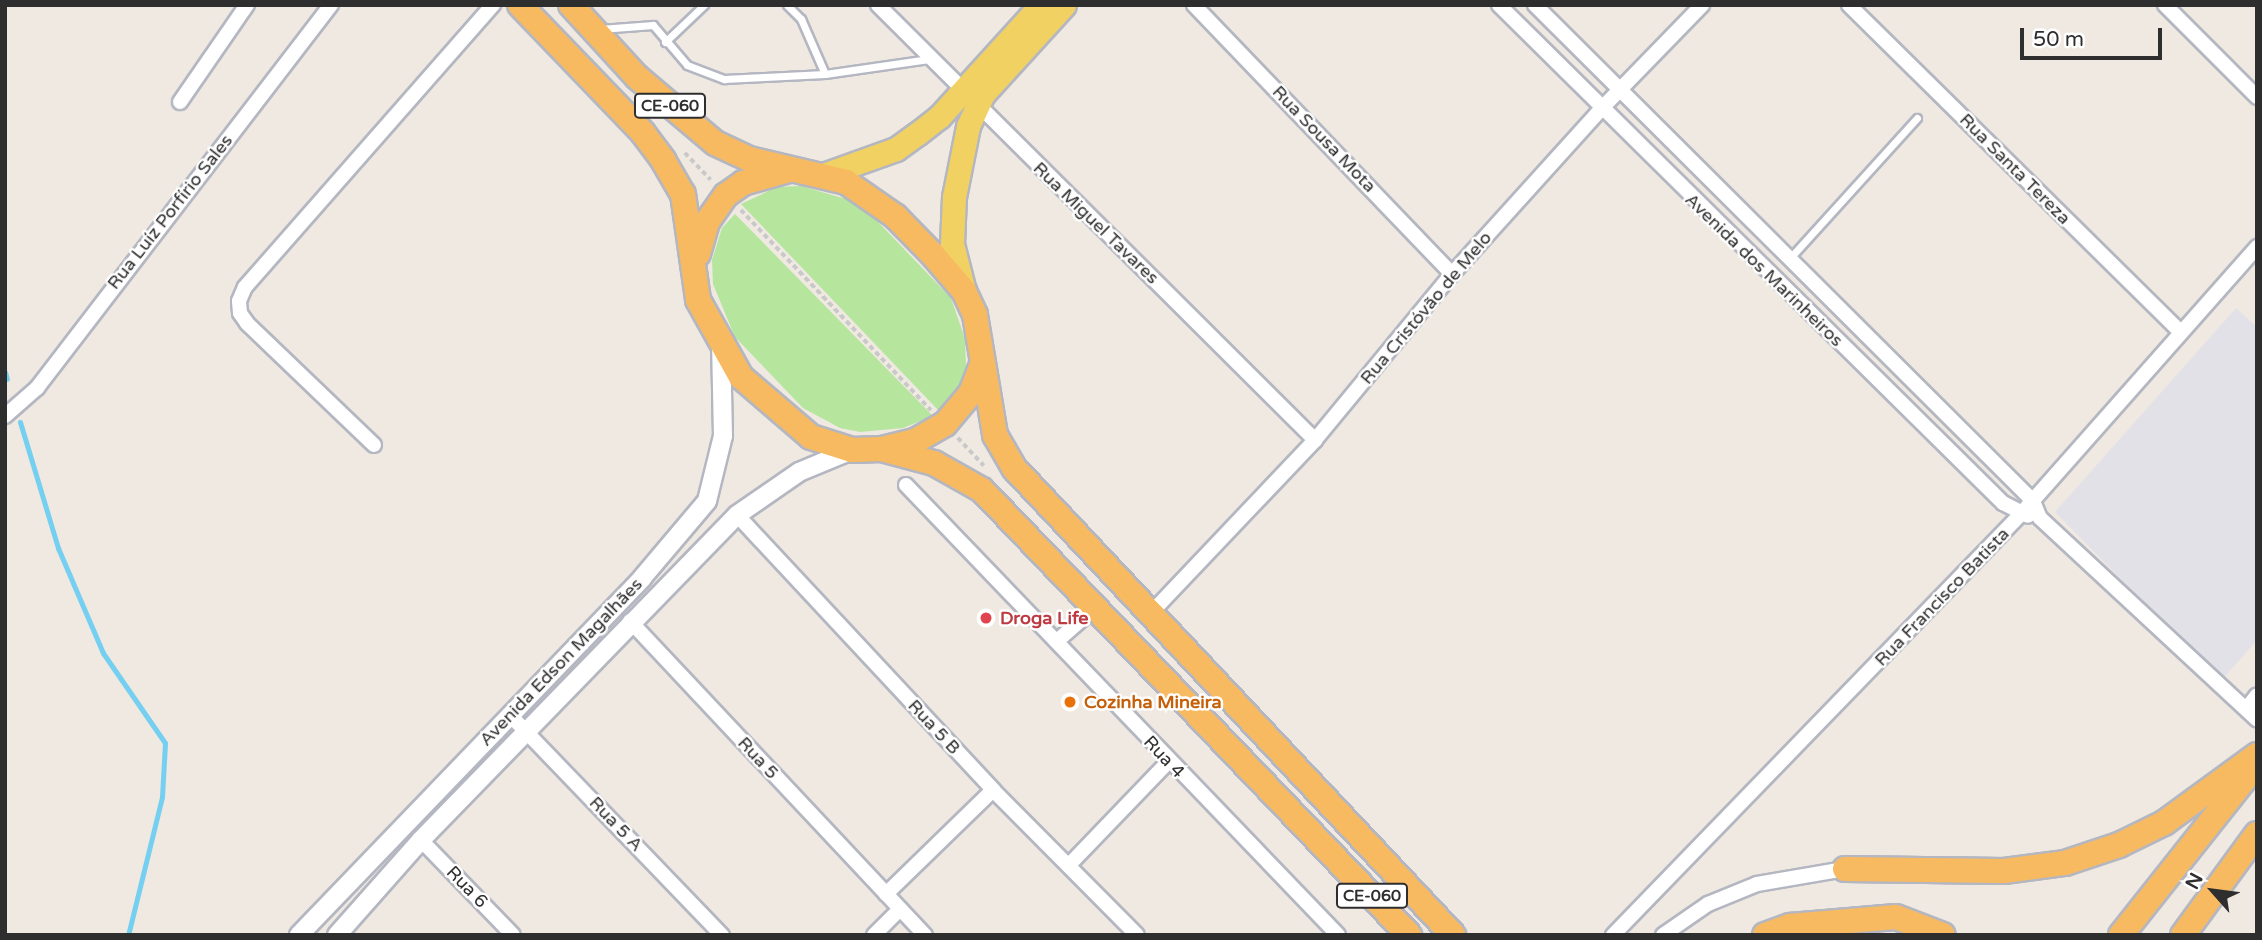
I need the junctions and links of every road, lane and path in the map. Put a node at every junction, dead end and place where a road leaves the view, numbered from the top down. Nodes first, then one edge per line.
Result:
1 (247, 5) edge
2 (331, 5) edge
3 (493, 5) edge
4 (520, 5) edge
5 (571, 5) edge
6 (704, 5) edge
7 (787, 5) edge
8 (878, 5) edge
9 (1041, 5) edge
10 (1063, 5) edge
11 (1194, 5) edge
12 (1499, 5) edge
13 (1535, 5) edge
14 (1702, 5) edge
15 (1849, 5) edge
16 (2165, 5) edge
17 (593, 30) junction
18 (665, 42) junction
19 (929, 59) junction
20 (825, 74) junction
21 (1621, 89) junction
22 (2257, 97) edge
23 (969, 100) junction
24 (180, 102) dead end
25 (1601, 109) junction
26 (1917, 118) dead end
27 (793, 169) junction
28 (823, 175) junction
29 (1750, 219) junction
30 (1732, 239) junction
31 (2257, 247) edge
32 (1790, 258) junction
33 (696, 264) junction
34 (1452, 274) junction
35 (964, 291) junction
36 (2181, 332) junction
37 (721, 343) junction
38 (982, 365) junction
39 (5, 416) edge
40 (1315, 440) junction
41 (374, 445) dead end
42 (881, 449) junction
43 (852, 450) junction
44 (906, 485) dead end
45 (2033, 501) junction
46 (737, 515) junction
47 (2020, 516) junction
48 (2040, 517) junction
49 (1096, 607) junction
50 (1151, 612) junction
51 (630, 621) junction
52 (1057, 641) junction
53 (2257, 695) edge
54 (2252, 714) edge
55 (510, 715) junction
56 (527, 732) junction
57 (2257, 755) edge
58 (1168, 762) junction
59 (2257, 763) edge
60 (993, 790) junction
61 (2257, 834) edge
62 (421, 840) junction
63 (1069, 865) junction
64 (1845, 869) joint
65 (886, 894) junction
66 (900, 909) junction
67 (307, 931) edge
68 (337, 935) edge
69 (513, 935) edge
70 (722, 935) edge
71 (874, 935) edge
72 (925, 935) edge
73 (1136, 935) edge
74 (1338, 935) edge
75 (1409, 935) edge
76 (1453, 935) edge
77 (1613, 935) edge
78 (1663, 935) edge
79 (1765, 935) edge
80 (1943, 935) edge
81 (2121, 935) edge
82 (2183, 935) edge

1 - 24 street
2 - 39 street, Rua Luíz Porfírio Sales
3 - 41 street
4 - 33 highway, CE-060
5 - 17 highway, CE-060
6 - 18 lane
7 - 20 lane
8 - 19 street, Rua Miguel Tavares
9 - 23 main road
10 - 23 main road
11 - 34 street, Rua Sousa Mota
12 - 25 street, Avenida dos Marinheiros
13 - 21 street, Avenida dos Marinheiros
14 - 21 street, Rua Cristóvão de Melo
15 - 36 street, Rua Santa Tereza
16 - 22 street
17 - 18 lane
17 - 27 highway, CE-060
18 - 20 lane
19 - 20 lane
19 - 23 street, Rua Miguel Tavares
21 - 25 street, Rua Cristóvão de Melo
21 - 29 street, Avenida dos Marinheiros
23 - 28 main road
23 - 35 main road
23 - 40 street, Rua Miguel Tavares
25 - 30 street, Avenida dos Marinheiros
25 - 34 street, Rua Cristóvão de Melo
26 - 32 lane
27 - 28 highway, CE-060
27 - 33 highway
28 - 35 highway, CE-060
29 - 30 street
29 - 32 street, Avenida dos Marinheiros
30 - 47 street, Avenida dos Marinheiros
31 - 36 street, Rua Francisco Batista
32 - 45 street, Avenida dos Marinheiros
33 - 37 highway, CE-060
34 - 40 street, Rua Cristóvão de Melo
35 - 38 highway, CE-060
36 - 45 street, Rua Francisco Batista
37 - 43 highway, CE-060
37 - 55 street, Avenida Edson Magalhães
38 - 42 highway
38 - 50 highway, CE-060
40 - 50 street, Rua Cristóvão de Melo
42 - 43 highway, CE-060
42 - 49 highway, CE-060
43 - 46 street, Avenida Edson Magalhães
44 - 52 street, Rua 4
45 - 47 street, Rua Francisco Batista
45 - 48 street, Avenida dos Marinheiros
46 - 51 street, Avenida Edson Magalhães
46 - 60 street, Rua 5 B
47 - 48 street
47 - 77 street, Rua Francisco Batista
48 - 54 street, Avenida dos Marinheiros
49 - 52 street
49 - 75 highway, CE-060
50 - 76 highway, CE-060
51 - 56 street, Avenida Edson Magalhães
51 - 65 street, Rua 5
52 - 58 street, Rua 4
53 - 54 street
55 - 56 street, Rua 5 A
55 - 67 street, Avenida Edson Magalhães
56 - 62 street, Avenida Edson Magalhães
56 - 70 street, Rua 5 A
57 - 64 highway
58 - 63 street
58 - 74 street, Rua 4
59 - 81 highway
60 - 63 street, Rua 5 B
60 - 65 street
61 - 82 highway
62 - 68 street, Avenida Edson Magalhães
62 - 69 street, Rua 6
63 - 73 street, Rua 5 B
64 - 78 street
65 - 66 street, Rua 5
66 - 71 street
66 - 72 street, Rua 5
79 - 80 highway

